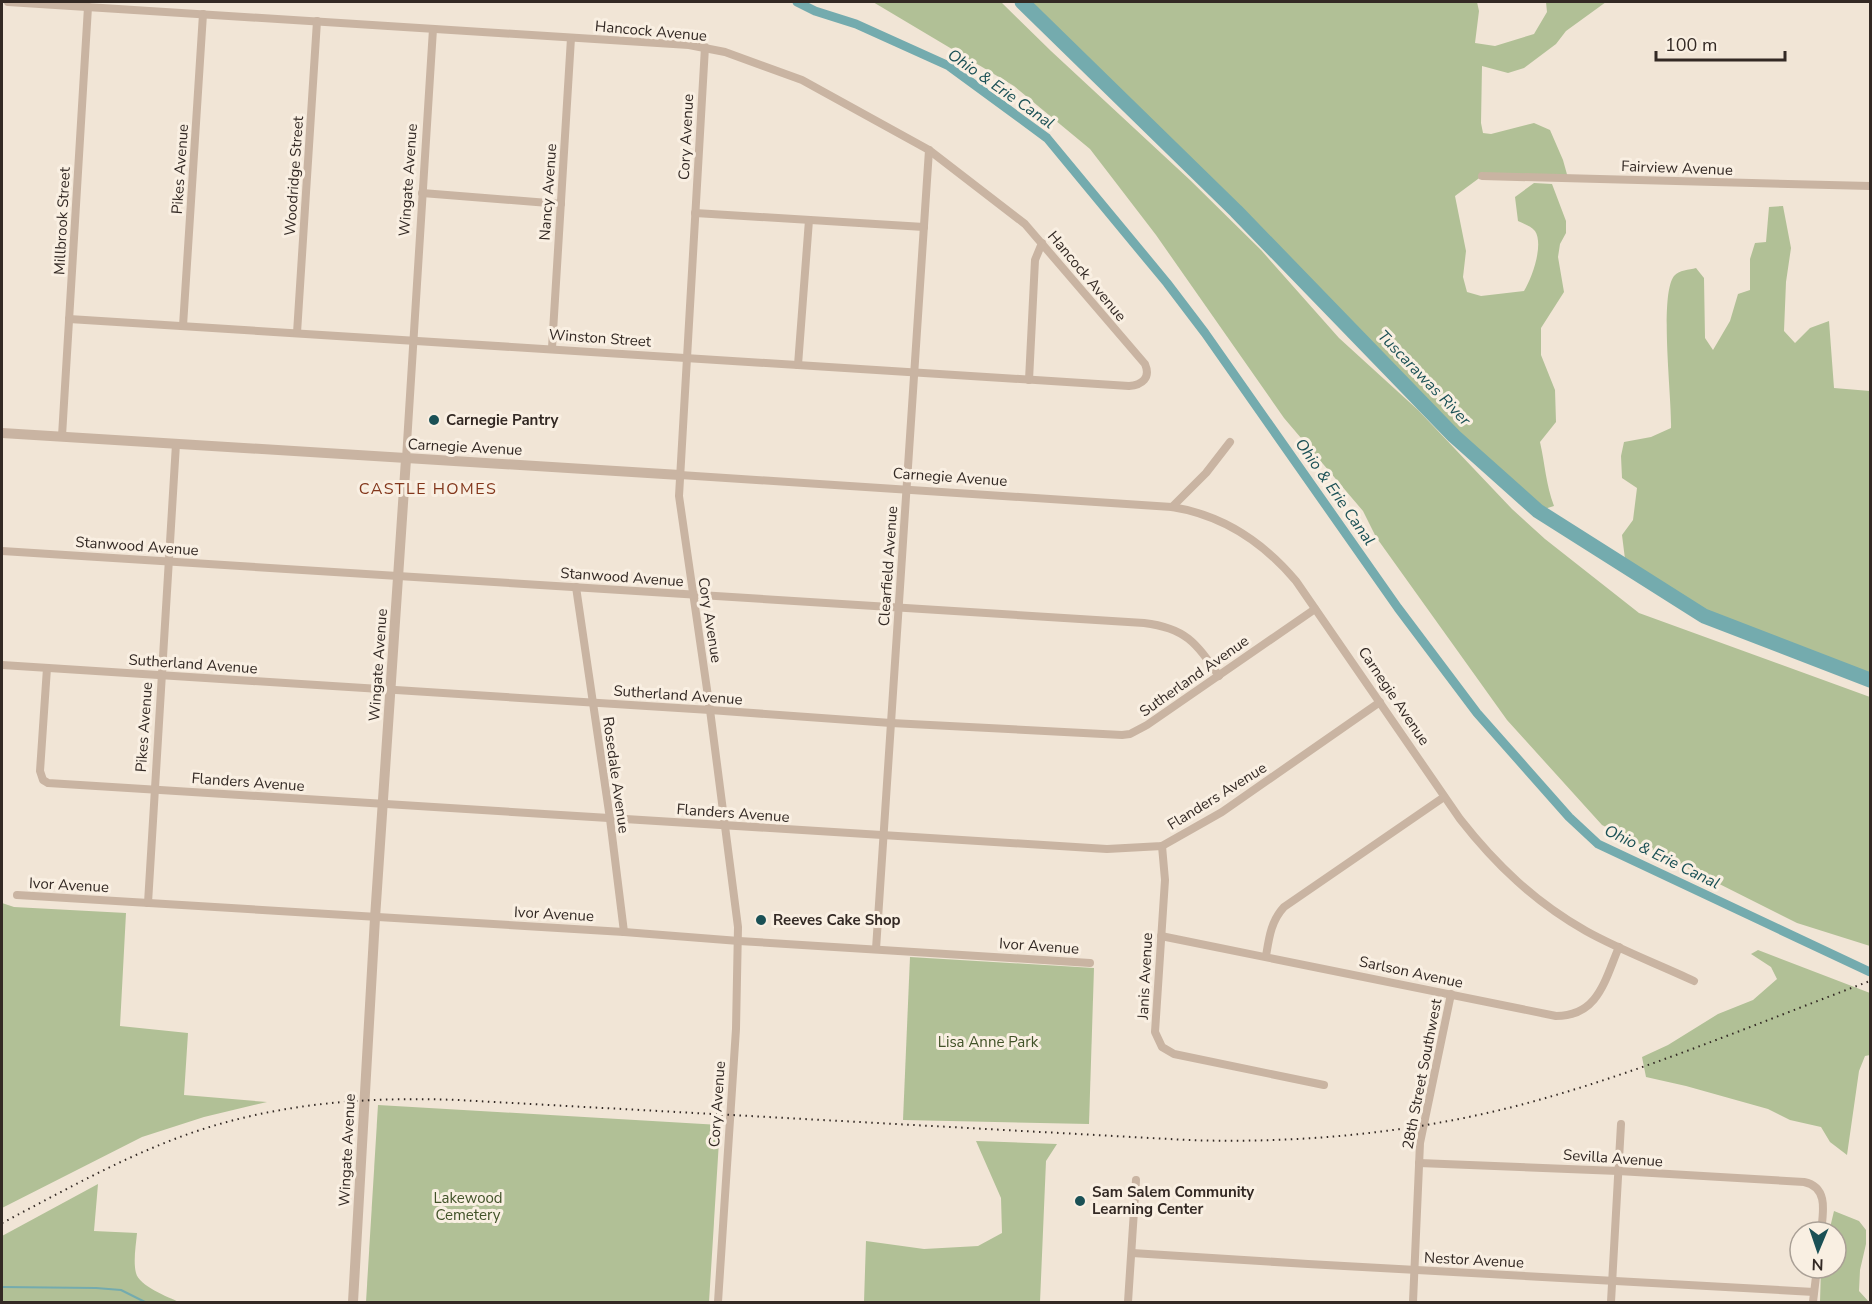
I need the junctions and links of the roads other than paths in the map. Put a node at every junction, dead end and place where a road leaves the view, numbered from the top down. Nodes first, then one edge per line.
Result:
1 (8, 2) edge
2 (88, 7) junction
3 (203, 14) junction
4 (317, 21) junction
5 (433, 29) junction
6 (571, 38) junction
7 (705, 48) junction
8 (929, 150) junction
9 (1482, 176) dead end
10 (1870, 186) edge
11 (422, 193) junction
12 (561, 204) junction
13 (695, 213) junction
14 (808, 220) junction
15 (924, 227) junction
16 (1042, 243) junction
17 (69, 319) junction
18 (183, 326) junction
19 (297, 333) junction
20 (414, 341) junction
21 (552, 348) junction
22 (686, 357) junction
23 (798, 365) junction
24 (915, 372) junction
25 (1029, 380) junction
26 (1129, 386) joint
27 (2, 433) edge
28 (62, 436) junction
29 (1230, 442) dead end
30 (176, 444) junction
31 (406, 459) junction
32 (680, 475) junction
33 (907, 490) junction
34 (1172, 507) junction
35 (2, 551) edge
36 (168, 562) junction
37 (398, 576) junction
38 (576, 587) junction
39 (692, 595) junction
40 (899, 608) junction
41 (1315, 609) junction
42 (2, 665) edge
43 (47, 668) junction
44 (161, 676) junction
45 (1219, 676) junction
46 (391, 690) junction
47 (1380, 702) junction
48 (592, 703) junction
49 (710, 710) junction
50 (891, 723) junction
51 (154, 789) junction
52 (1444, 797) junction
53 (384, 804) junction
54 (610, 819) junction
55 (725, 826) junction
56 (884, 836) junction
57 (1162, 846) junction
58 (17, 895) dead end
59 (147, 903) junction
60 (375, 918) junction
61 (624, 932) junction
62 (1161, 936) junction
63 (739, 941) junction
64 (1619, 946) junction
65 (876, 949) junction
66 (1266, 956) junction
67 (1090, 963) dead end
68 (1694, 981) dead end
69 (1451, 994) junction
70 (1324, 1084) dead end
71 (1621, 1124) dead end
72 (1419, 1162) junction
73 (1618, 1171) junction
74 (1136, 1180) dead end
75 (1822, 1220) edge
76 (1132, 1253) junction
77 (1415, 1270) junction
78 (1816, 1280) edge
79 (1611, 1281) junction
80 (1814, 1292) junction
81 (353, 1302) edge
82 (718, 1302) edge
83 (1128, 1302) edge
84 (1413, 1302) edge
85 (1611, 1302) edge
86 (1813, 1302) edge

1 - 2 street, Hancock Avenue
2 - 3 street, Hancock Avenue
2 - 17 street, Millbrook Street
3 - 4 street, Hancock Avenue
3 - 18 street, Pikes Avenue
4 - 5 street, Hancock Avenue
4 - 19 street, Woodridge Street
5 - 6 street, Hancock Avenue
5 - 11 street, Wingate Avenue
6 - 7 street, Hancock Avenue
6 - 12 street, Nancy Avenue
7 - 8 street, Hancock Avenue
7 - 13 street, Cory Avenue
8 - 15 street, Clearfield Avenue
8 - 16 street, Hancock Avenue
9 - 10 street, Fairview Avenue
11 - 12 street
11 - 20 street, Wingate Avenue
12 - 21 street, Nancy Avenue
13 - 14 street
13 - 22 street, Cory Avenue
14 - 15 street
14 - 23 street
15 - 24 street, Clearfield Avenue
16 - 25 street
16 - 26 street, Hancock Avenue
17 - 18 street, Winston Street
17 - 28 street, Millbrook Street
18 - 19 street, Winston Street
19 - 20 street, Winston Street
20 - 21 street, Winston Street
20 - 31 street, Wingate Avenue
21 - 22 street, Winston Street
22 - 23 street, Winston Street
22 - 32 street, Cory Avenue
23 - 24 street, Winston Street
24 - 25 street, Winston Street
24 - 33 street, Clearfield Avenue
25 - 26 street, Winston Street
27 - 28 street, Carnegie Avenue
28 - 30 street, Carnegie Avenue
29 - 34 street
30 - 31 street, Carnegie Avenue
30 - 36 street, Pikes Avenue
31 - 32 street, Carnegie Avenue
31 - 37 street, Wingate Avenue
32 - 33 street, Carnegie Avenue
32 - 39 street, Cory Avenue
33 - 34 street, Carnegie Avenue
33 - 40 street, Clearfield Avenue
34 - 41 street, Carnegie Avenue
35 - 36 street, Stanwood Avenue
36 - 37 street, Stanwood Avenue
36 - 44 street, Pikes Avenue
37 - 38 street, Stanwood Avenue
37 - 46 street, Wingate Avenue
38 - 39 street, Stanwood Avenue
38 - 48 street, Rosedale Avenue
39 - 40 street, Stanwood Avenue
39 - 49 street, Cory Avenue
40 - 45 street, Stanwood Avenue
40 - 50 street, Clearfield Avenue
41 - 45 street, Sutherland Avenue
41 - 47 street, Carnegie Avenue
42 - 43 street, Sutherland Avenue
43 - 44 street, Sutherland Avenue
43 - 51 street, Flanders Avenue
44 - 46 street, Sutherland Avenue
44 - 51 street, Pikes Avenue
45 - 50 street, Sutherland Avenue
46 - 48 street, Sutherland Avenue
46 - 53 street, Wingate Avenue
47 - 52 street, Carnegie Avenue
47 - 57 street, Flanders Avenue
48 - 49 street, Sutherland Avenue
48 - 54 street, Rosedale Avenue
49 - 50 street, Sutherland Avenue
49 - 55 street, Cory Avenue
50 - 56 street, Clearfield Avenue
51 - 53 street, Flanders Avenue
51 - 59 street, Pikes Avenue
52 - 64 street, Carnegie Avenue
52 - 66 street
53 - 54 street, Flanders Avenue
53 - 60 street, Wingate Avenue
54 - 55 street, Flanders Avenue
54 - 61 street, Rosedale Avenue
55 - 56 street, Flanders Avenue
55 - 63 street, Cory Avenue
56 - 57 street, Flanders Avenue
56 - 65 street, Clearfield Avenue
57 - 62 street, Janis Avenue
58 - 59 street, Ivor Avenue
59 - 60 street, Ivor Avenue
60 - 61 street, Ivor Avenue
60 - 81 street, Wingate Avenue
61 - 63 street, Ivor Avenue
62 - 66 street, Sarlson Avenue
62 - 70 street, Janis Avenue
63 - 65 street, Ivor Avenue
63 - 82 street, Cory Avenue
64 - 68 street, Carnegie Avenue
64 - 69 street, Sarlson Avenue
65 - 67 street, Ivor Avenue
66 - 69 street, Sarlson Avenue
69 - 72 street, 28th Street Southwest
71 - 73 street
72 - 73 street, Sevilla Avenue
72 - 77 street, 28th Street Southwest
73 - 75 street, Sevilla Avenue
73 - 79 street
74 - 76 street
76 - 77 street, Nestor Avenue
76 - 83 street
77 - 79 street, Nestor Avenue
77 - 84 street, 28th Street Southwest
78 - 80 street
79 - 80 street, Nestor Avenue
79 - 85 street
80 - 86 street

